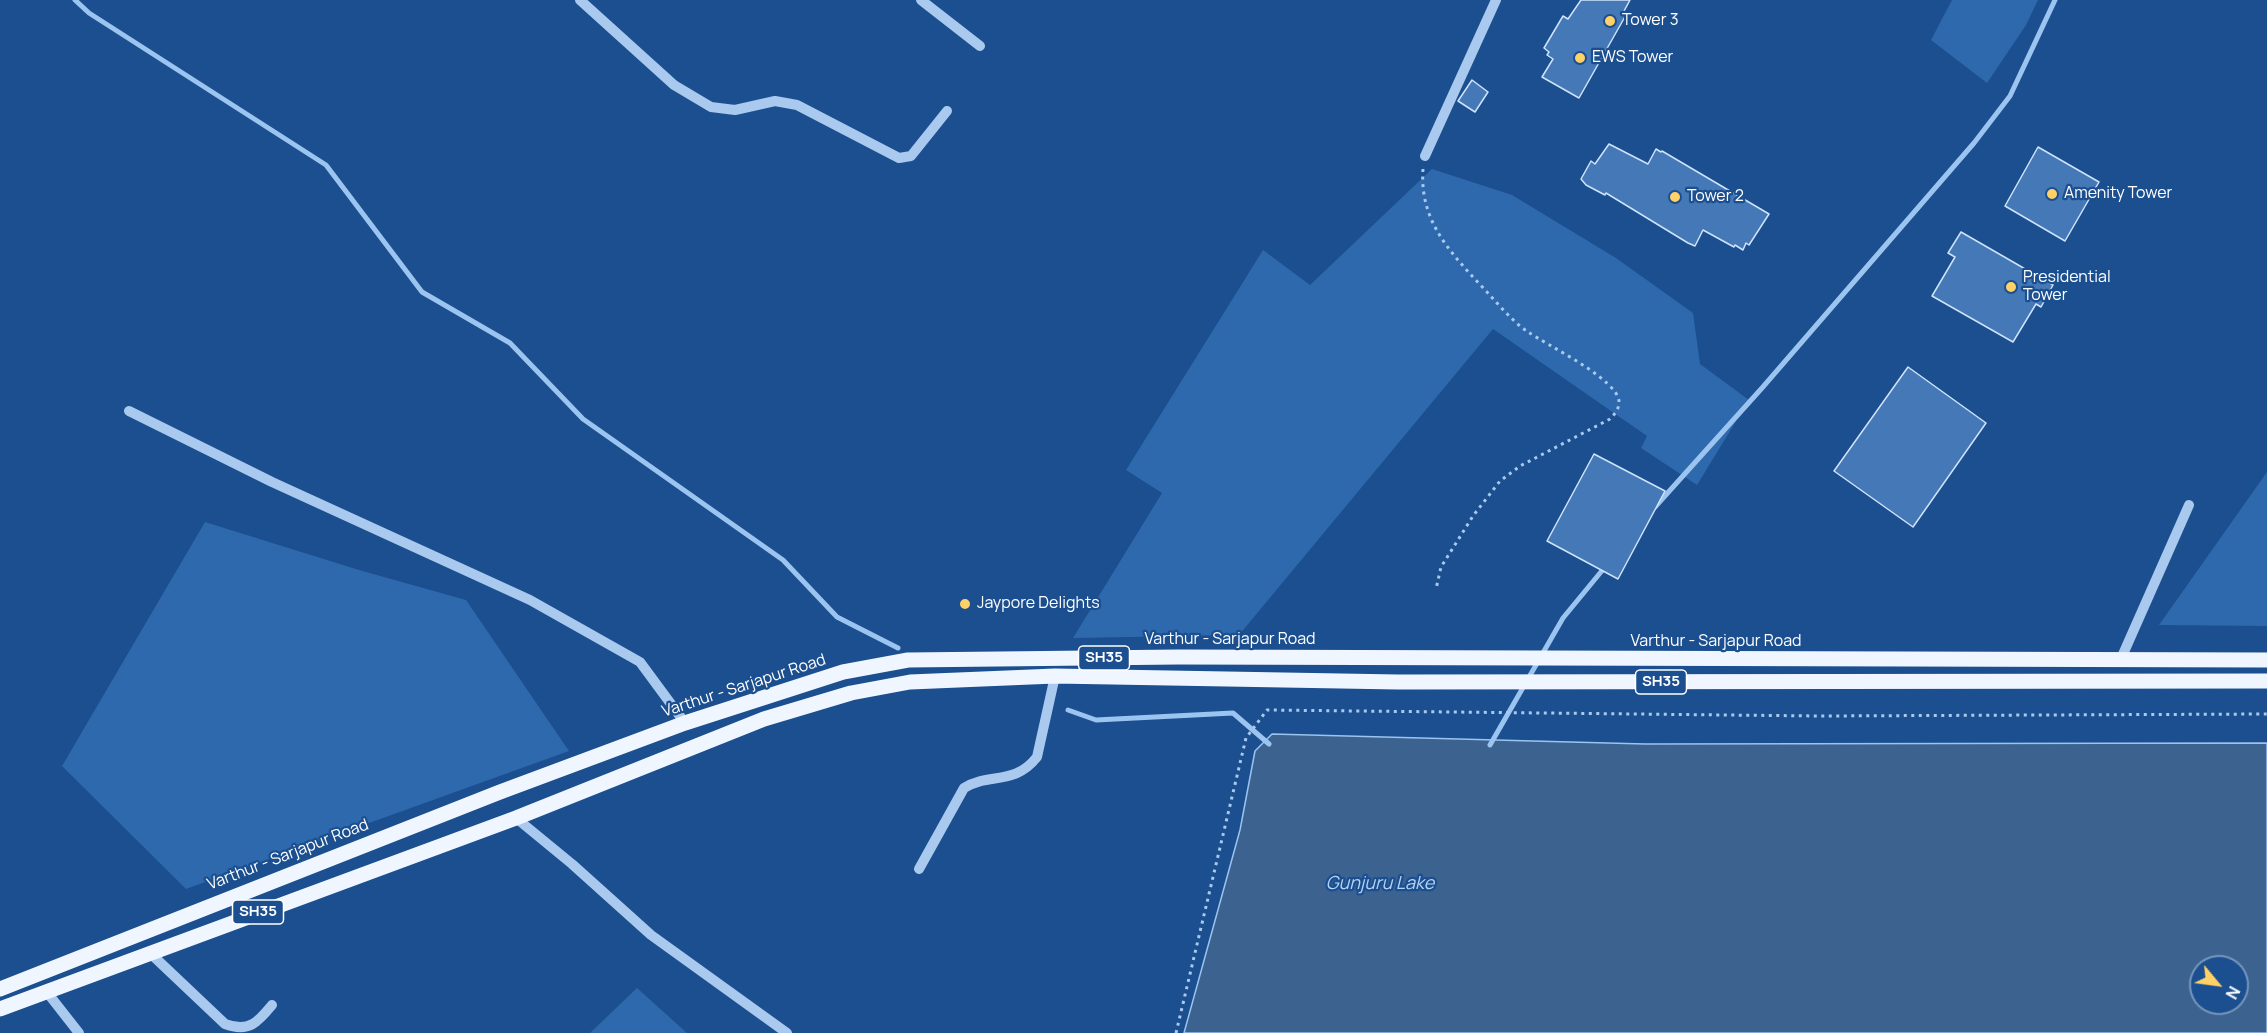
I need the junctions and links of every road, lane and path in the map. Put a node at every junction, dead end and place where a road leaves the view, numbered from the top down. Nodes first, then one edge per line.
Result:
1 (580, 0) edge
2 (921, 0) edge
3 (1495, 0) edge
4 (980, 46) dead end
5 (947, 111) dead end
6 (1425, 156) joint
7 (129, 411) dead end
8 (2189, 505) dead end
9 (1436, 589) dead end
10 (2267, 660) edge
11 (2120, 661) junction
12 (1055, 676) junction
13 (2267, 681) edge
14 (2267, 714) edge
15 (685, 723) junction
16 (516, 818) junction
17 (919, 868) dead end
18 (148, 952) junction
19 (0, 989) edge
20 (46, 991) junction
21 (272, 1005) dead end
22 (0, 1009) edge
23 (80, 1033) edge
24 (787, 1033) edge
25 (1176, 1033) edge

1 - 5 street
2 - 4 street
3 - 6 street
6 - 9 path
7 - 15 street
8 - 11 street
10 - 11 main road, Varthur - Sarjapur Road / SH35
11 - 15 main road, Varthur - Sarjapur Road / SH35
12 - 13 main road, SH35
12 - 16 main road, SH35
12 - 17 street
14 - 25 path
15 - 19 main road, Varthur - Sarjapur Road / SH35
16 - 18 main road, SH35
16 - 24 street
18 - 20 main road, SH35
18 - 21 street
20 - 22 main road, SH35
20 - 23 street

